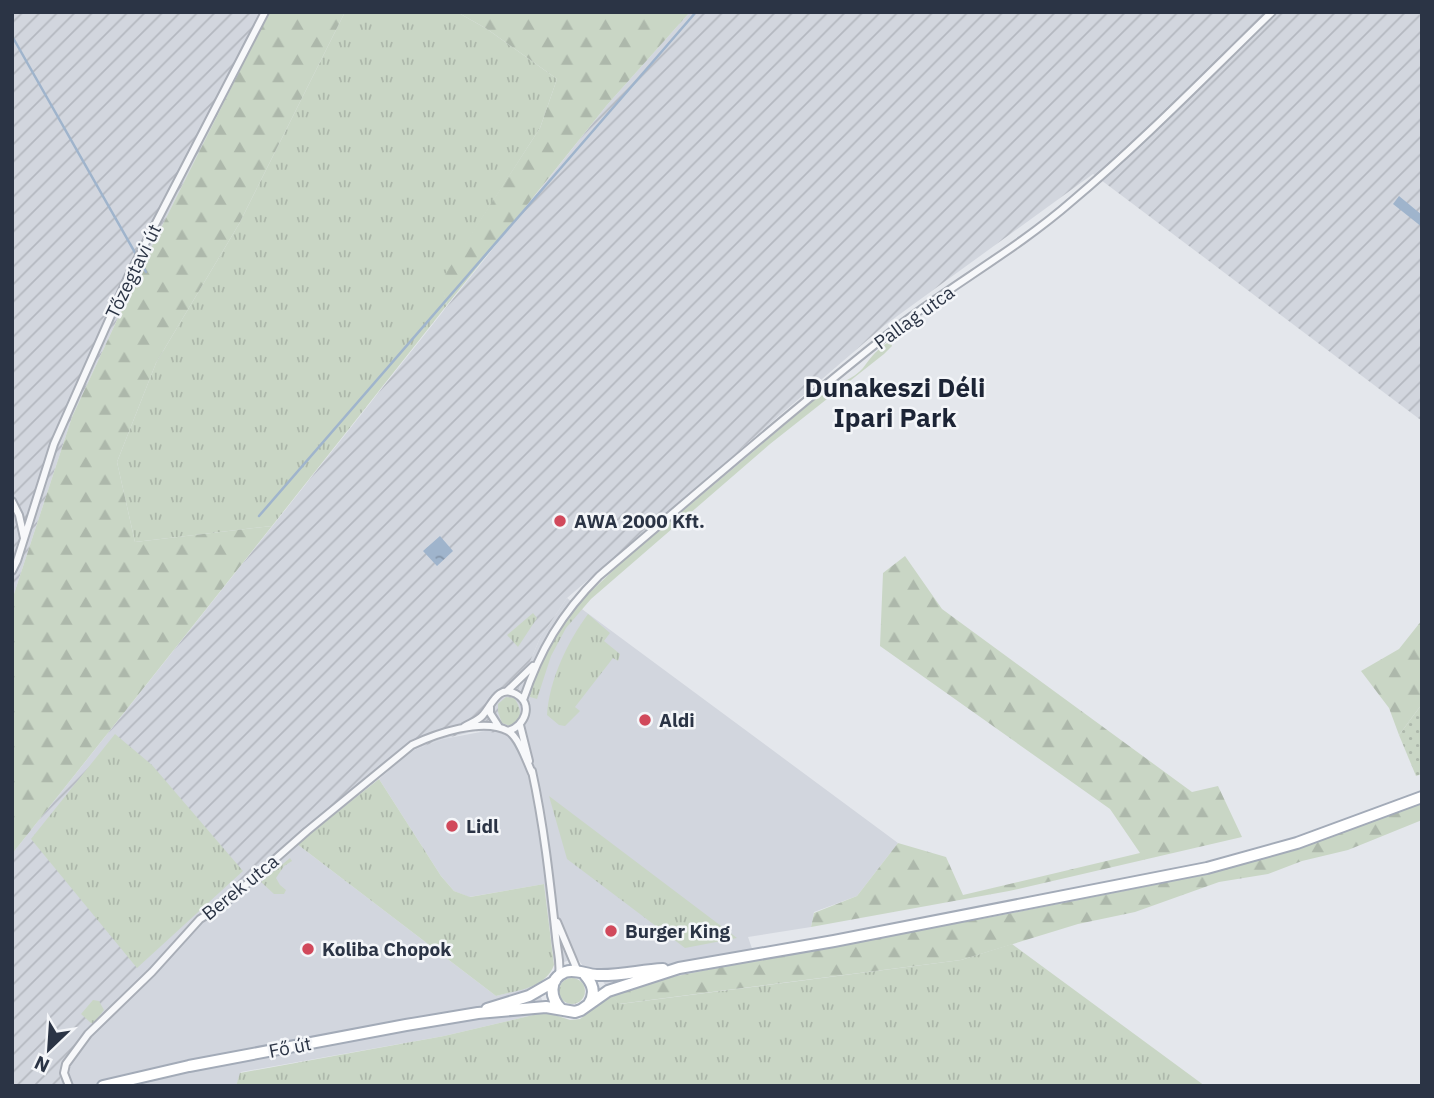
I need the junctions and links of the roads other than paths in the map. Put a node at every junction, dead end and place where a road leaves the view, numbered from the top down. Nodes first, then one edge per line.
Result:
1 (265, 12) edge
2 (1272, 12) edge
3 (12, 501) edge
4 (24, 540) junction
5 (12, 571) edge
6 (537, 661) junction
7 (508, 691) junction
8 (523, 700) junction
9 (490, 705) junction
10 (520, 725) junction
11 (499, 727) junction
12 (459, 729) junction
13 (508, 731) junction
14 (532, 774) junction
15 (1422, 797) edge
16 (555, 919) junction
17 (679, 968) junction
18 (582, 973) junction
19 (557, 979) junction
20 (587, 1006) junction
21 (561, 1009) junction
22 (478, 1013) junction
23 (69, 1086) edge
24 (103, 1086) edge

1 - 4 street, Tőzegtavi út
2 - 6 street, Pallag utca
3 - 4 street
4 - 5 street, Tőzegtavi út
6 - 7 street, Pallag utca
6 - 8 street, Pallag utca
7 - 8 street
7 - 9 street
8 - 10 street
9 - 11 street
9 - 12 street, Berek utca
10 - 13 street
10 - 14 street
11 - 12 street, Berek utca
11 - 13 street
12 - 23 street, Berek utca
13 - 14 street
14 - 16 street
15 - 17 main road
16 - 18 street
16 - 19 street
17 - 18 main road
17 - 20 main road
18 - 19 main road
18 - 20 main road
19 - 21 main road
19 - 22 main road, Fő út
20 - 21 main road
21 - 22 main road, Fő út
22 - 24 main road, Fő út

